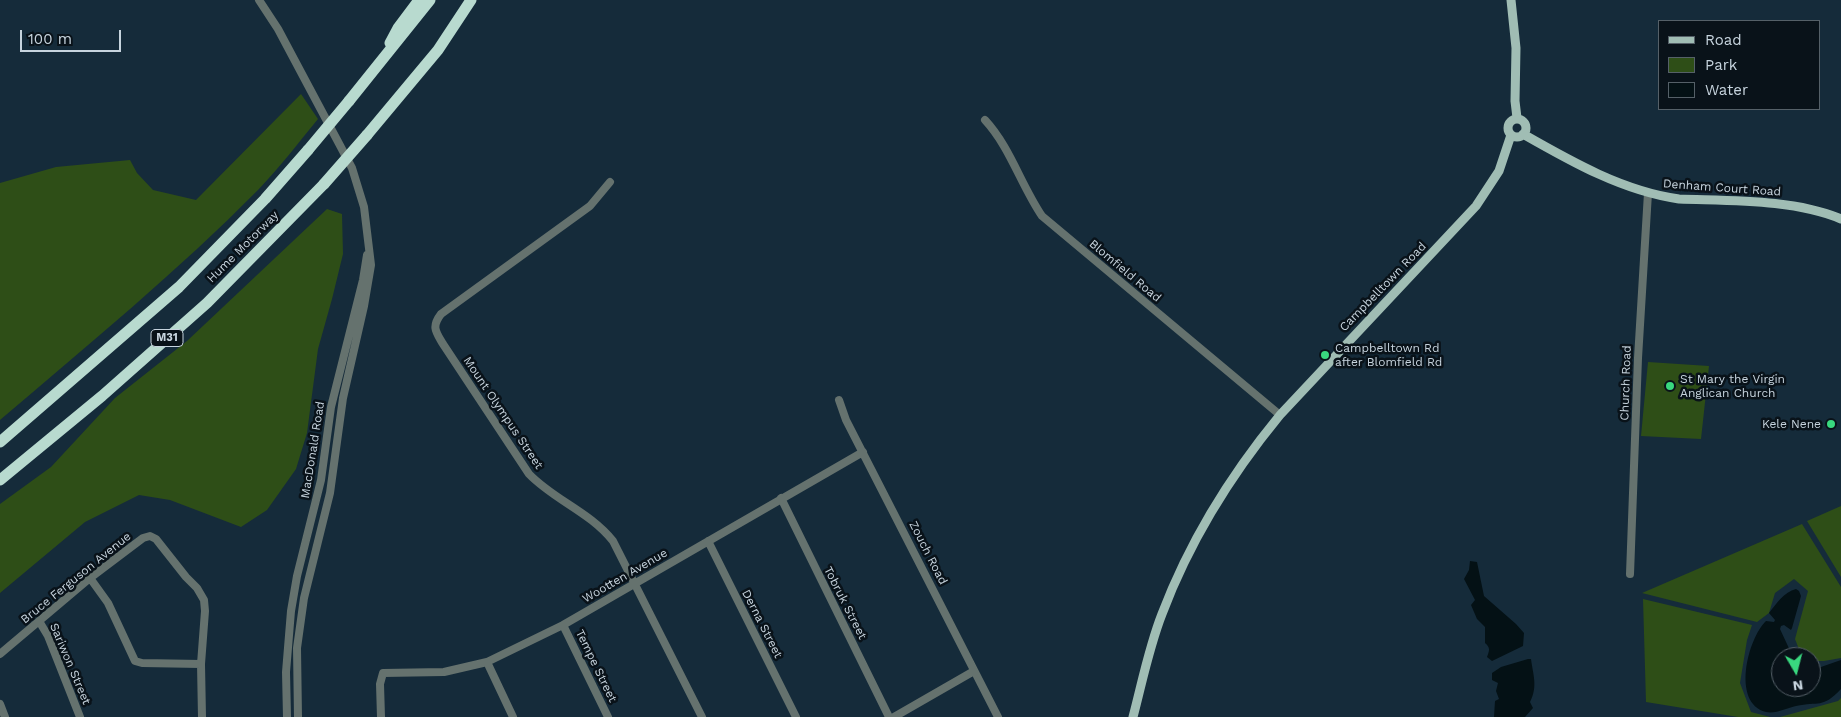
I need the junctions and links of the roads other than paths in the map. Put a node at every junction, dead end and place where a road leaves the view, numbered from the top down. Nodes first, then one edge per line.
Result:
1 (259, 0) edge
2 (419, 0) edge
3 (430, 0) edge
4 (471, 0) edge
5 (478, 0) edge
6 (1511, 0) edge
7 (438, 50) junction
8 (375, 71) junction
9 (1517, 118) junction
10 (985, 120) dead end
11 (1523, 134) junction
12 (1511, 135) junction
13 (610, 182) dead end
14 (1648, 193) junction
15 (1841, 219) edge
16 (368, 248) junction
17 (839, 400) dead end
18 (1280, 415) junction
19 (0, 442) edge
20 (863, 452) junction
21 (0, 480) edge
22 (781, 498) junction
23 (708, 541) junction
24 (1630, 574) dead end
25 (90, 578) junction
26 (636, 583) junction
27 (39, 621) junction
28 (563, 625) junction
29 (0, 654) edge
30 (486, 662) junction
31 (201, 664) junction
32 (974, 671) junction
33 (0, 704) edge
34 (5, 717) edge
35 (80, 717) edge
36 (202, 717) edge
37 (287, 717) edge
38 (298, 717) edge
39 (382, 717) edge
40 (513, 717) edge
41 (608, 717) edge
42 (702, 717) edge
43 (796, 717) edge
44 (889, 717) edge
45 (894, 717) edge
46 (998, 717) edge
47 (1133, 717) edge

1 - 16 street, MacDonald Road
2 - 8 highway
3 - 8 highway, Hume Motorway / M31
4 - 7 highway, Hume Motorway / M31
5 - 7 highway
6 - 9 main road
7 - 21 highway, Hume Motorway / M31, bridge
8 - 19 highway, Hume Motorway / M31, bridge
9 - 11 main road
9 - 12 main road
10 - 18 street, Blomfield Road
11 - 12 main road
11 - 14 main road, Denham Court Road
12 - 18 main road, Campbelltown Road
13 - 26 street, Mount Olympus Street
14 - 15 main road, Denham Court Road
14 - 24 street, Church Road
16 - 37 street, MacDonald Road
16 - 38 street, MacDonald Road
17 - 20 street, Zouch Road
18 - 47 main road, Campbelltown Road
20 - 22 street, Wootten Avenue
20 - 32 street, Zouch Road
22 - 23 street, Wootten Avenue
22 - 44 street, Tobruk Street
23 - 26 street, Wootten Avenue
23 - 43 street, Derna Street
25 - 27 street, Bruce Ferguson Avenue
25 - 31 street
25 - 31 street, Bruce Ferguson Avenue
26 - 28 street, Wootten Avenue
26 - 42 street, Mount Olympus Street
27 - 29 street, Bruce Ferguson Avenue
27 - 35 street, Sariwon Street
28 - 30 street, Wootten Avenue
28 - 41 street, Tempe Street
30 - 39 street, Wootten Avenue
30 - 40 street
31 - 36 street, Bruce Ferguson Avenue
32 - 45 street
32 - 46 street, Zouch Road
33 - 34 street

